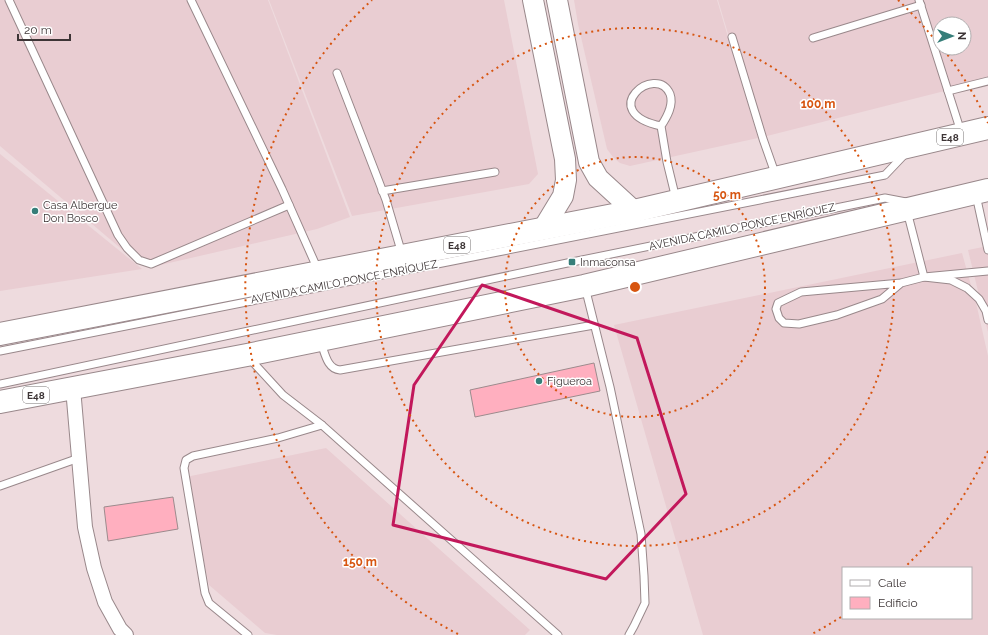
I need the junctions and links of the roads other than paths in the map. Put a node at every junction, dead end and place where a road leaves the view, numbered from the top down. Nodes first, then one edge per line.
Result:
1 (9, 0) edge
2 (191, 0) edge
3 (532, 0) edge
4 (557, 0) edge
5 (920, 2) edge
6 (732, 37) dead end
7 (812, 38) dead end
8 (337, 73) dead end
9 (988, 81) edge
10 (948, 91) junction
11 (661, 126) junction
12 (988, 128) edge
13 (962, 134) junction
14 (912, 146) junction
15 (495, 172) dead end
16 (776, 178) junction
17 (382, 191) junction
18 (982, 191) edge
19 (677, 201) junction
20 (290, 205) junction
21 (913, 207) junction
22 (634, 210) junction
23 (543, 229) junction
24 (988, 250) edge
25 (402, 256) junction
26 (988, 271) edge
27 (319, 272) junction
28 (924, 277) junction
29 (901, 283) junction
30 (584, 286) junction
31 (988, 320) edge
32 (594, 325) junction
33 (0, 334) edge
34 (319, 340) junction
35 (0, 351) edge
36 (247, 355) junction
37 (0, 384) edge
38 (73, 388) junction
39 (0, 402) edge
40 (0, 413) edge
41 (322, 425) junction
42 (79, 458) junction
43 (0, 486) edge
44 (126, 635) edge
45 (248, 635) edge
46 (558, 635) edge
47 (629, 635) edge

1 - 20 lane
2 - 20 lane
3 - 23 street
4 - 22 street
5 - 7 lane
5 - 10 lane
6 - 16 lane
8 - 17 lane
9 - 10 lane
10 - 13 lane
11 - 11 lane
11 - 19 lane
12 - 13 main road, AVENIDA CAMILO PONCE ENRÍQUEZ / E48
13 - 14 main road, AVENIDA CAMILO PONCE ENRÍQUEZ / E48
14 - 16 main road, AVENIDA CAMILO PONCE ENRÍQUEZ / E48
14 - 35 lane, AVENIDA CAMILO PONCE ENRÍQUEZ
15 - 17 lane
16 - 19 main road, AVENIDA CAMILO PONCE ENRÍQUEZ / E48
17 - 25 lane
18 - 21 main road, AVENIDA CAMILO PONCE ENRÍQUEZ / E48
18 - 24 lane
19 - 22 main road, AVENIDA CAMILO PONCE ENRÍQUEZ / E48
20 - 27 lane
21 - 28 lane
21 - 30 main road, AVENIDA CAMILO PONCE ENRÍQUEZ / E48
21 - 37 lane, AVENIDA CAMILO PONCE ENRÍQUEZ
22 - 23 main road, AVENIDA CAMILO PONCE ENRÍQUEZ / E48
23 - 25 main road, AVENIDA CAMILO PONCE ENRÍQUEZ / E48
25 - 27 main road, AVENIDA CAMILO PONCE ENRÍQUEZ / E48
26 - 28 lane
27 - 33 main road, AVENIDA CAMILO PONCE ENRÍQUEZ / E48
28 - 29 lane
28 - 31 lane
29 - 29 lane
30 - 32 lane
30 - 34 main road, AVENIDA CAMILO PONCE ENRÍQUEZ / E48
32 - 34 lane
32 - 47 lane
34 - 36 main road, AVENIDA CAMILO PONCE ENRÍQUEZ / E48
36 - 38 main road, AVENIDA CAMILO PONCE ENRÍQUEZ / E48
36 - 41 lane
38 - 39 main road, AVENIDA CAMILO PONCE ENRÍQUEZ / E48
38 - 40 street, AVENIDA CAMILO PONCE ENRÍQUEZ / E48
38 - 42 street
41 - 45 lane
41 - 46 lane
42 - 43 lane
42 - 44 street

